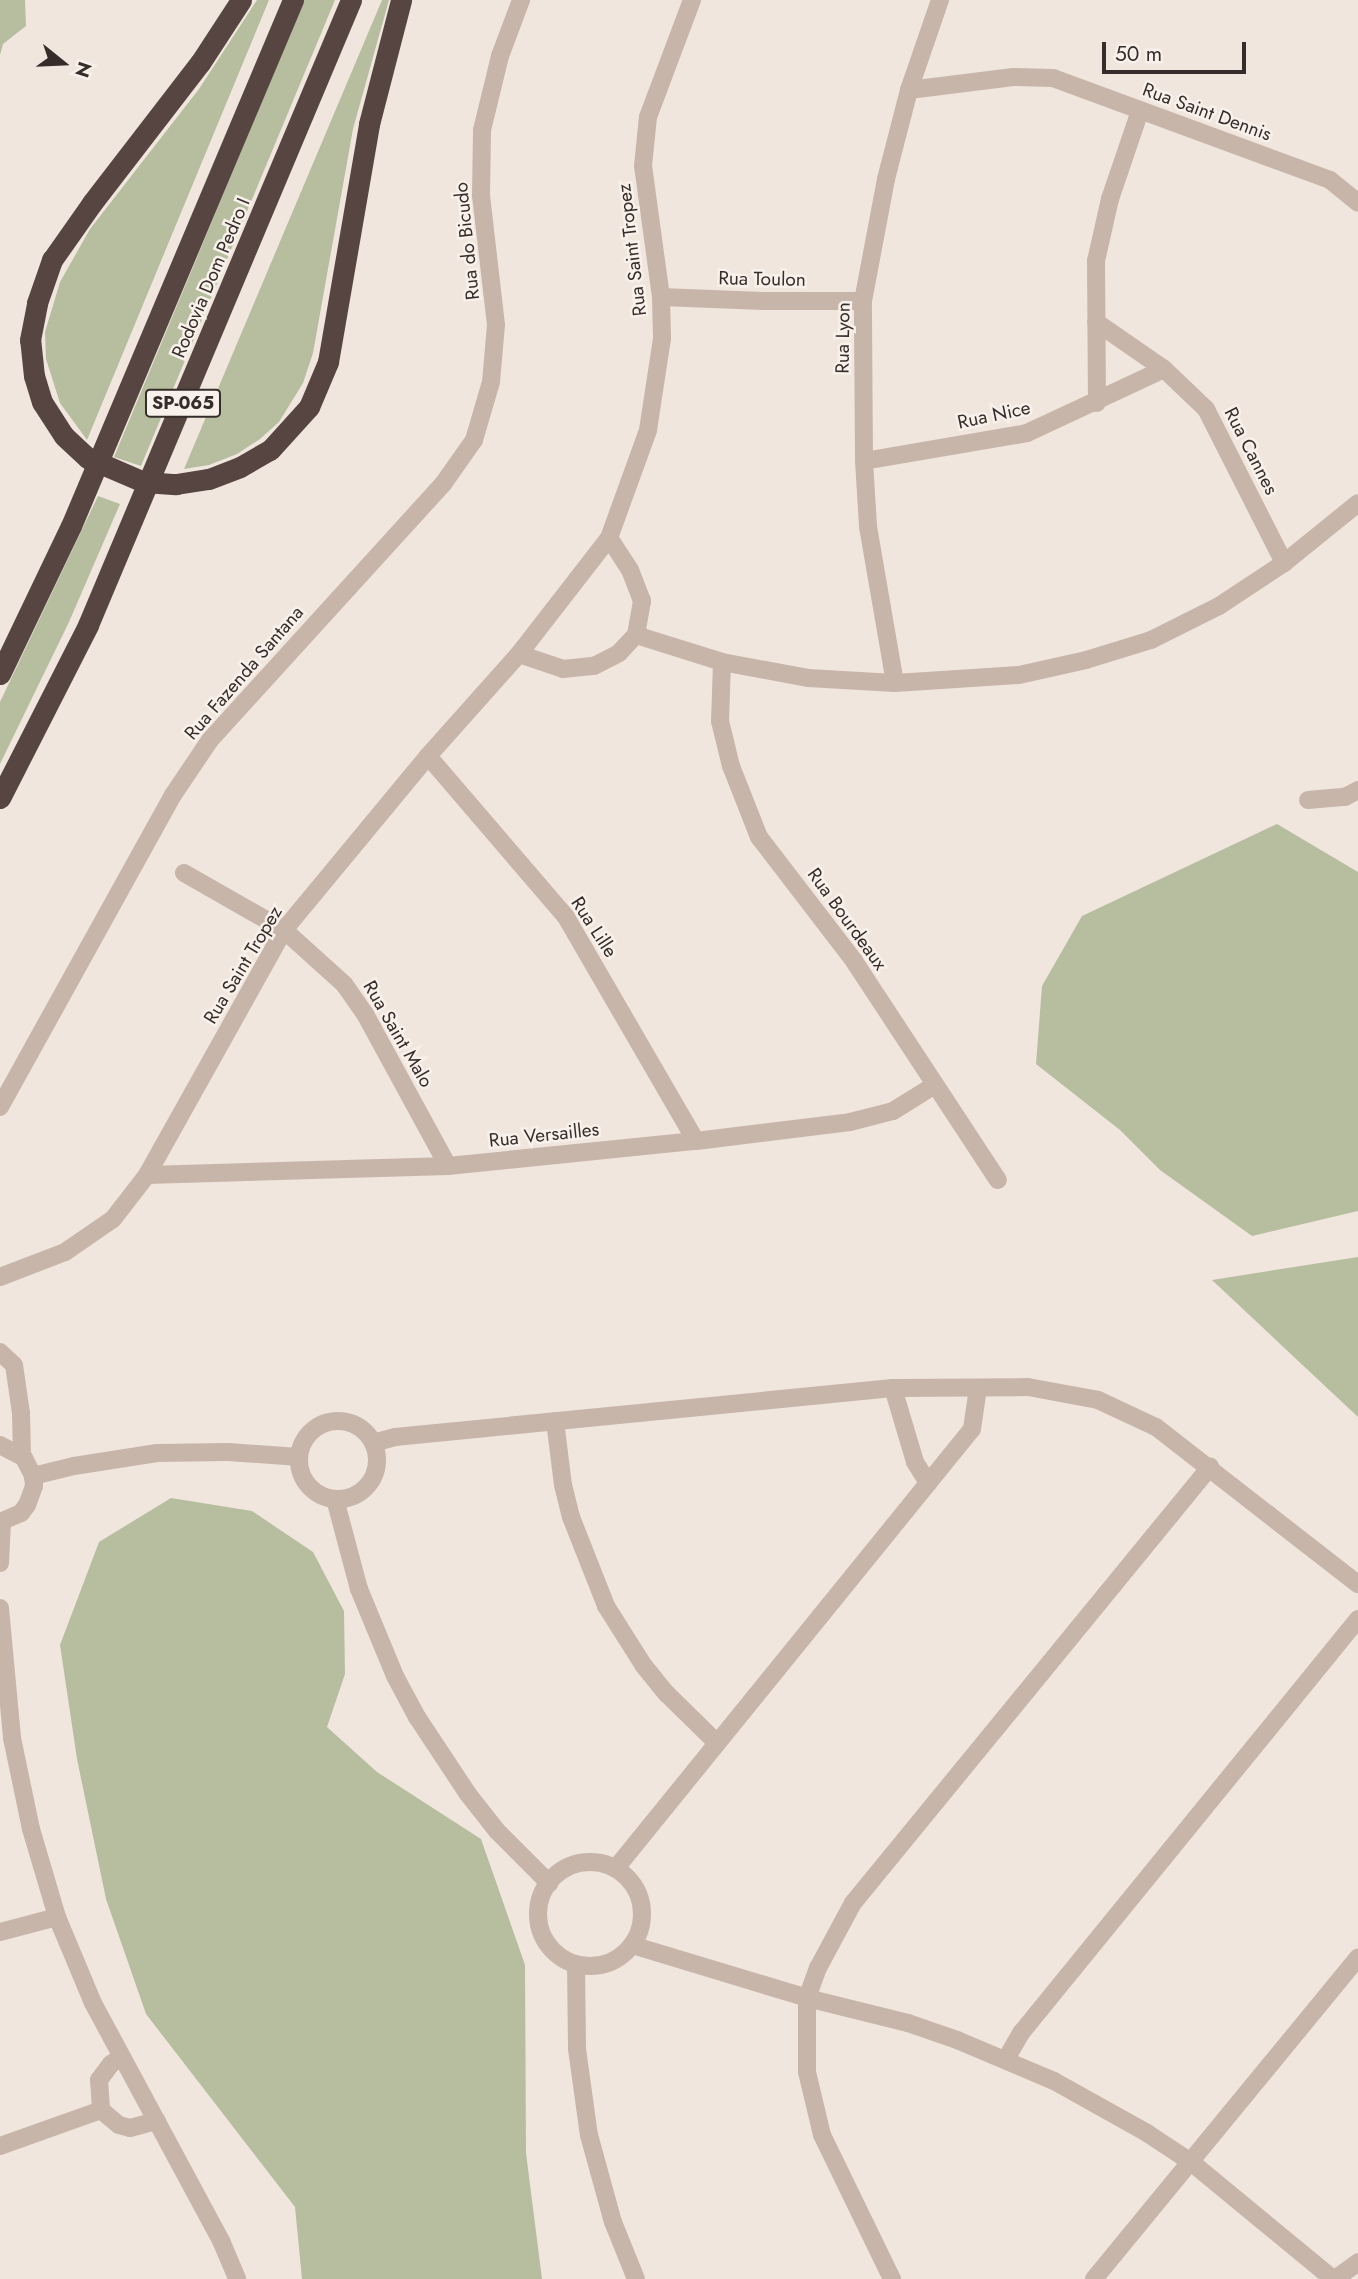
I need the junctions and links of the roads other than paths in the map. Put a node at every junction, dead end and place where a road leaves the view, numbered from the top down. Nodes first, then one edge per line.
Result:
1 (241, 0) edge
2 (293, 0) edge
3 (351, 0) edge
4 (401, 0) edge
5 (521, 0) edge
6 (692, 0) edge
7 (940, 0) edge
8 (909, 90) junction
9 (1140, 111) junction
10 (1358, 202) edge
11 (661, 297) junction
12 (863, 301) junction
13 (1096, 322) junction
14 (1164, 369) junction
15 (1097, 403) junction
16 (474, 440) joint
17 (864, 461) junction
18 (1358, 503) edge
19 (609, 538) junction
20 (1284, 563) junction
21 (636, 635) junction
22 (519, 654) junction
23 (722, 662) junction
24 (0, 674) edge
25 (895, 683) junction
26 (428, 756) junction
27 (1358, 790) edge
28 (0, 798) edge
29 (1308, 800) dead end
30 (184, 873) dead end
31 (284, 930) junction
32 (935, 1085) junction
33 (0, 1107) edge
34 (696, 1141) junction
35 (448, 1166) junction
36 (147, 1175) junction
37 (998, 1180) dead end
38 (0, 1277) edge
39 (0, 1352) edge
40 (893, 1388) junction
41 (978, 1388) junction
42 (555, 1421) junction
43 (373, 1443) junction
44 (0, 1445) edge
45 (22, 1456) junction
46 (299, 1457) junction
47 (1210, 1467) junction
48 (33, 1476) junction
49 (928, 1483) junction
50 (335, 1499) junction
51 (1, 1522) edge
52 (0, 1563) edge
53 (1358, 1584) edge
54 (0, 1608) edge
55 (1358, 1619) edge
56 (4, 1711) edge
57 (717, 1743) junction
58 (616, 1868) junction
59 (549, 1883) junction
60 (57, 1917) junction
61 (0, 1931) edge
62 (632, 1945) junction
63 (1358, 1958) edge
64 (576, 1964) junction
65 (807, 1998) junction
66 (122, 2057) junction
67 (1006, 2059) junction
68 (101, 2110) junction
69 (157, 2121) junction
70 (0, 2146) edge
71 (1191, 2162) junction
72 (1358, 2262) edge
73 (237, 2279) edge
74 (636, 2279) edge
75 (892, 2279) edge
76 (1094, 2279) edge
77 (1334, 2279) edge

1 - 4 highway, bridge
2 - 24 highway, Rodovia Dom Pedro I / SP-065
3 - 28 highway, Rodovia Dom Pedro I / SP-065
5 - 16 street, Rua do Bicudo
6 - 11 street, Rua Saint Tropez
7 - 8 street, Rua Lyon
8 - 9 street, Rua Saint Dennis
8 - 12 street, Rua Lyon
9 - 10 street, Rua Saint Dennis
9 - 13 street
11 - 12 street, Rua Toulon
11 - 19 street, Rua Saint Tropez
12 - 17 street, Rua Lyon
13 - 14 street, Rua Cannes
13 - 15 street
14 - 15 street, Rua Nice
14 - 20 street, Rua Cannes
15 - 17 street, Rua Nice
16 - 33 street, Rua Fazenda Santana
17 - 25 street, Rua Lyon
18 - 20 street
19 - 21 street
19 - 22 street, Rua Saint Tropez
20 - 25 street
21 - 22 street
21 - 23 street
22 - 26 street, Rua Saint Tropez
23 - 25 street
23 - 32 street, Rua Bourdeaux
26 - 31 street, Rua Saint Tropez
26 - 34 street, Rua Lille
27 - 29 street
30 - 31 street, Rua Saint Malo
31 - 35 street, Rua Saint Malo
31 - 36 street, Rua Saint Tropez
32 - 34 street, Rua Versailles
32 - 37 street, Rua Bourdeaux
34 - 35 street, Rua Versailles
35 - 36 street, Rua Versailles
36 - 38 street, Rua Saint Tropez
39 - 45 street
40 - 41 street
40 - 42 street
40 - 49 street
41 - 47 street
41 - 49 street
42 - 43 street
42 - 57 street
43 - 46 street
43 - 50 street
44 - 45 street
45 - 48 street
46 - 48 street
46 - 50 street
47 - 53 street
47 - 65 street
48 - 51 street
49 - 57 street
50 - 59 street
51 - 52 street
54 - 56 street
55 - 67 street
56 - 60 street
57 - 58 street
58 - 59 street
58 - 62 street
59 - 64 street
60 - 61 street
60 - 66 street
62 - 64 street
62 - 65 street
63 - 71 street
64 - 74 street
65 - 67 street
65 - 75 street
66 - 68 street
66 - 69 street
67 - 71 street
68 - 69 street
68 - 70 street
69 - 73 street
71 - 76 street
71 - 77 street
72 - 77 street

